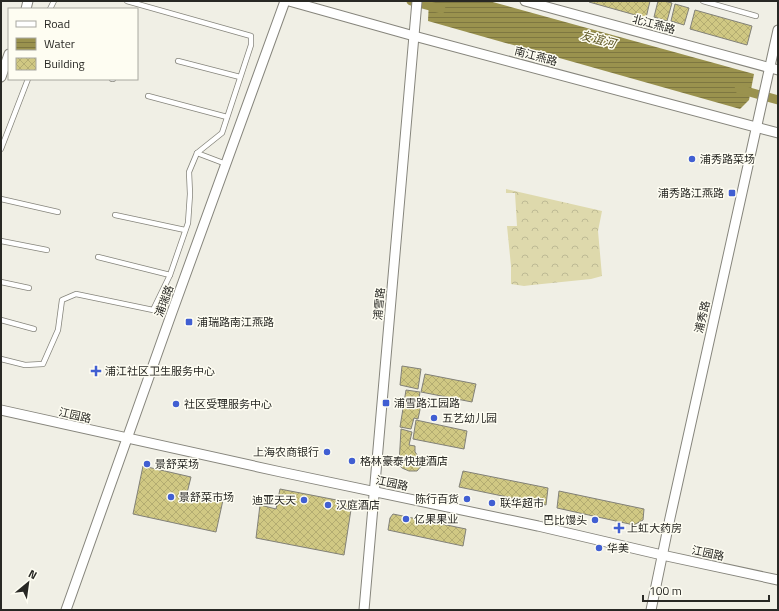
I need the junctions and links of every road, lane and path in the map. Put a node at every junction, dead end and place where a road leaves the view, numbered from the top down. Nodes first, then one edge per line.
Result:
1 (126, 1) edge
2 (285, 1) edge
3 (289, 1) edge
4 (417, 1) edge
5 (524, 1) edge
6 (703, 1) edge
7 (756, 16) dead end
8 (778, 30) edge
9 (414, 36) junction
10 (8, 57) edge
11 (178, 61) dead end
12 (774, 69) edge
13 (1, 77) edge
14 (240, 77) junction
15 (28, 80) edge
16 (148, 96) dead end
17 (227, 117) junction
18 (757, 127) junction
19 (778, 133) edge
20 (1, 149) edge
21 (197, 152) junction
22 (226, 164) junction
23 (1, 199) edge
24 (58, 212) dead end
25 (115, 215) dead end
26 (185, 230) junction
27 (1, 241) edge
28 (47, 250) dead end
29 (98, 257) dead end
30 (170, 275) junction
31 (1, 282) edge
32 (29, 288) dead end
33 (1, 320) edge
34 (34, 329) dead end
35 (1, 359) edge
36 (1, 410) edge
37 (127, 438) junction
38 (375, 492) junction
39 (662, 555) junction
40 (778, 580) edge
41 (66, 610) edge
42 (364, 610) edge
43 (650, 610) edge

1 - 14 lane
2 - 22 street, 浦瑞路
3 - 9 street, 南江燕路
4 - 9 street, 浦雪路
5 - 12 street, 北江燕路
6 - 7 lane
8 - 12 street, 浦秀路
9 - 18 street, 南江燕路
9 - 38 street, 浦雪路
10 - 13 street
11 - 14 lane
12 - 18 street, 浦秀路
14 - 17 lane
15 - 20 lane
16 - 17 lane
17 - 21 lane
18 - 19 street, 南江燕路
18 - 39 street, 浦秀路
21 - 22 lane
21 - 26 lane
22 - 37 street, 浦瑞路
23 - 24 lane
25 - 26 lane
26 - 30 lane
27 - 28 lane
29 - 30 lane
30 - 35 lane
31 - 32 lane
33 - 34 lane
36 - 37 street, 江园路
37 - 38 street, 江园路
37 - 41 street, 浦瑞路
38 - 39 street, 江园路
38 - 42 street, 浦雪路
39 - 40 street, 江园路
39 - 43 street, 浦秀路

